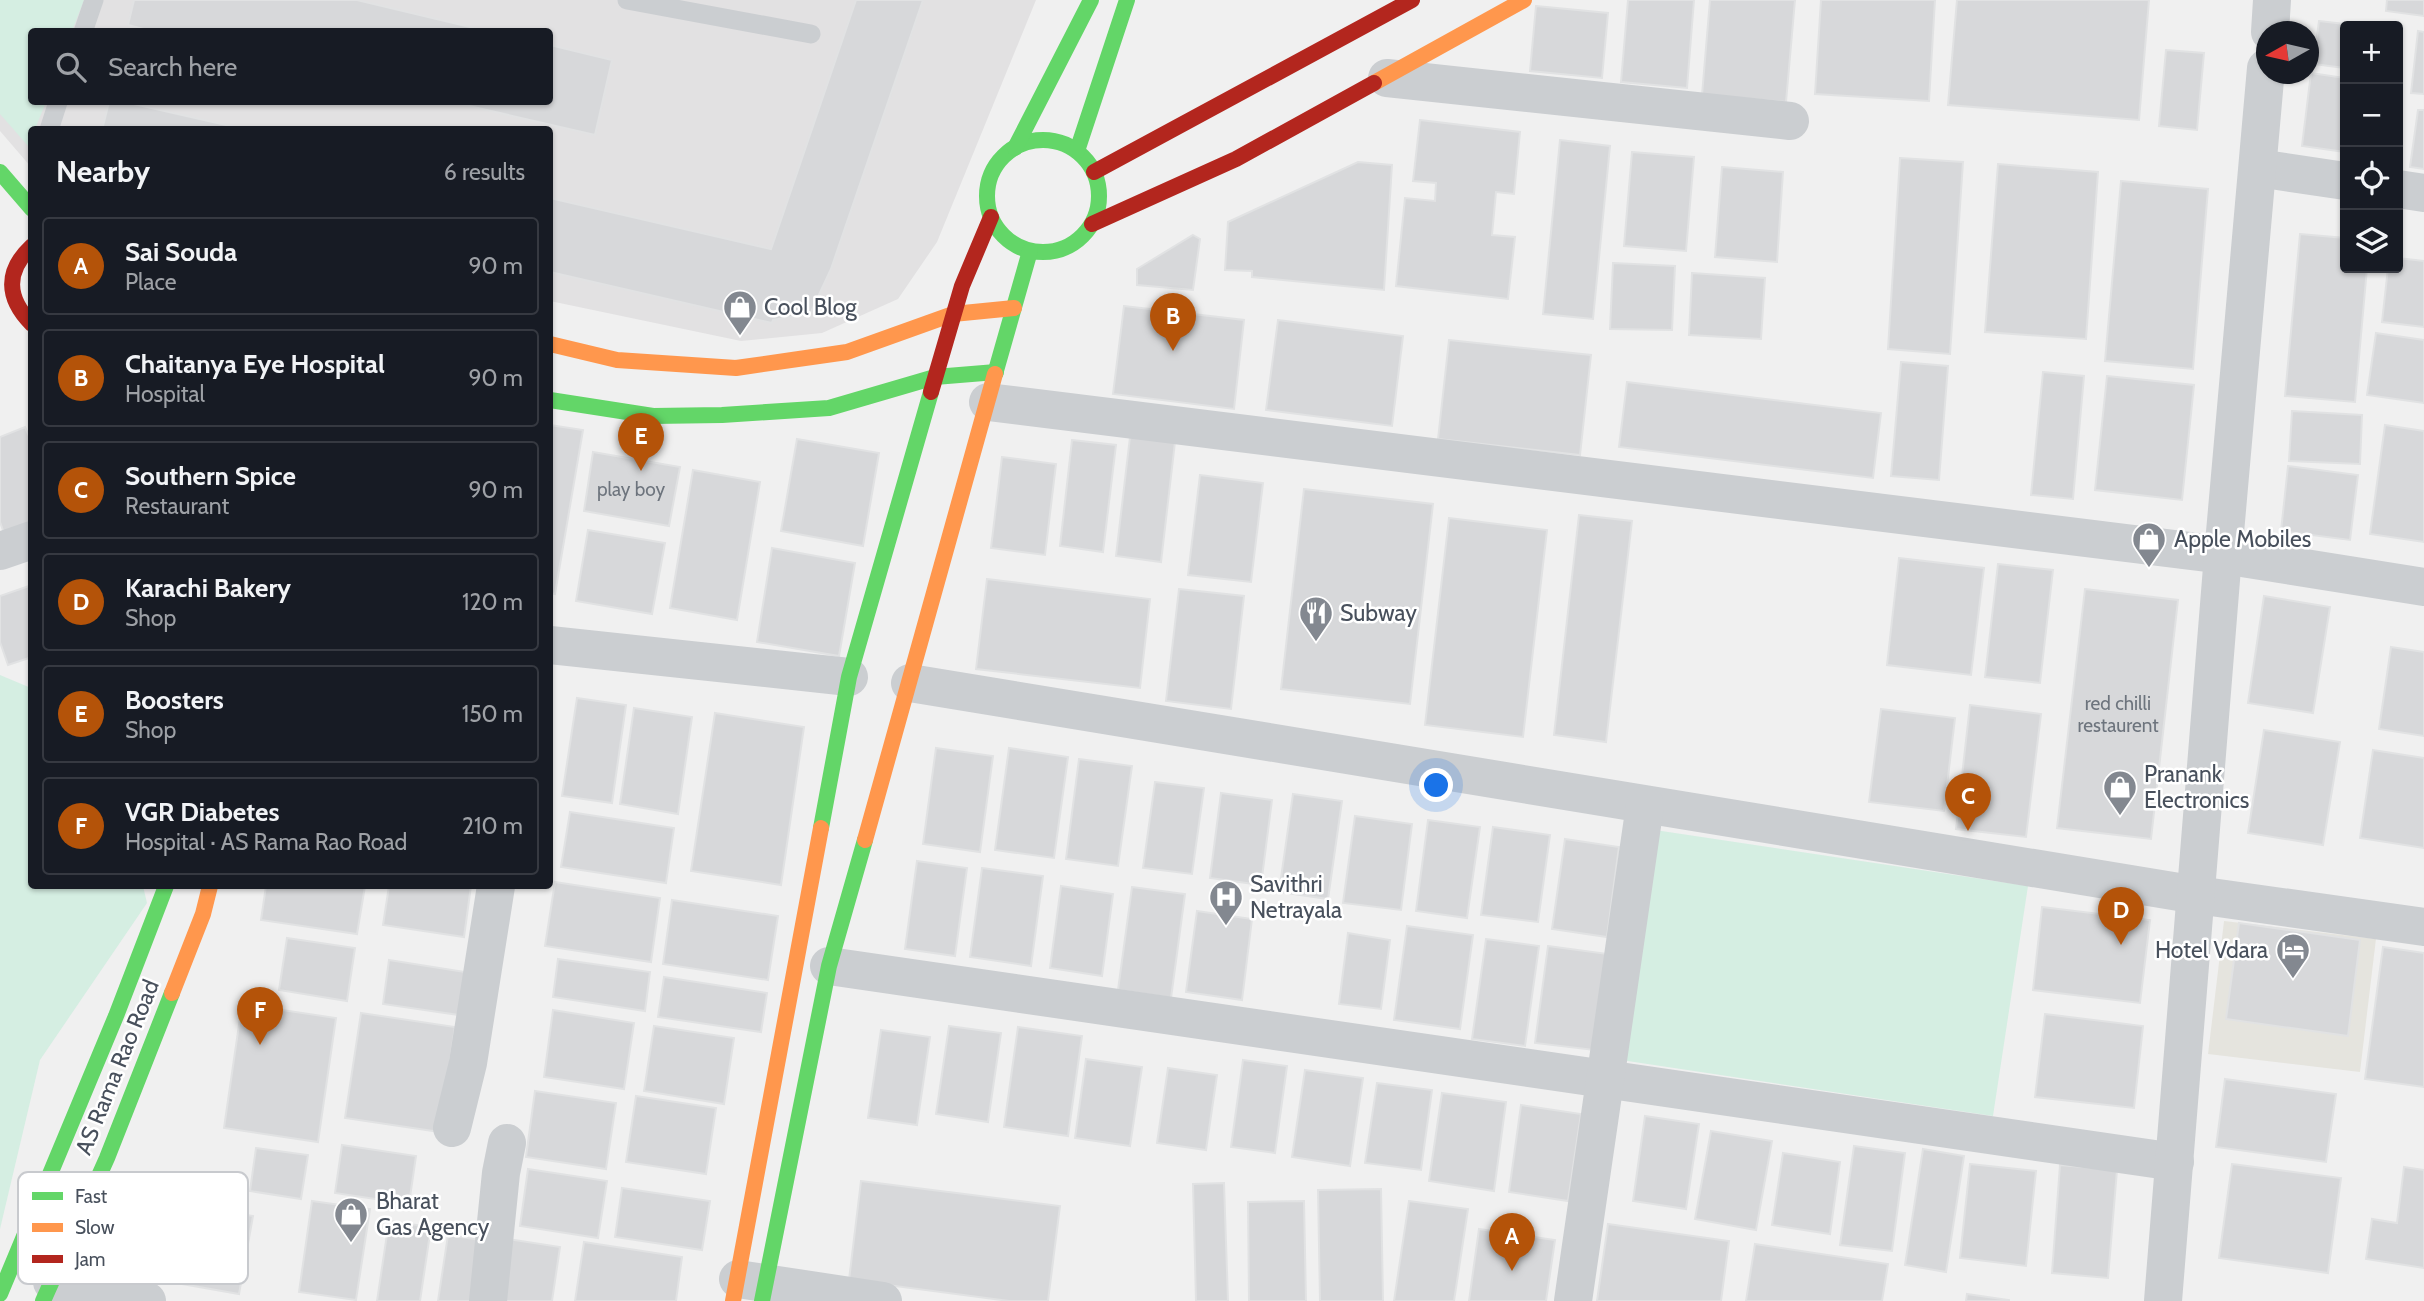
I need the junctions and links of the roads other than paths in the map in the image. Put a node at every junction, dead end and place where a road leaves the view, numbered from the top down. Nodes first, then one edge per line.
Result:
1 (94, 0) edge
2 (627, 0) edge
3 (1091, 0) edge
4 (1128, 0) edge
5 (1412, 0) edge
6 (1524, 0) edge
7 (2272, 0) edge
8 (2271, 21) edge
9 (84, 28) edge
10 (811, 34) dead end
11 (1387, 78) junction
12 (2265, 84) edge
13 (57, 105) edge
14 (1790, 121) dead end
15 (50, 126) edge
16 (1015, 148) junction
17 (1077, 151) junction
18 (2258, 168) junction
19 (0, 172) edge
20 (1094, 172) junction
21 (2340, 180) edge
22 (2403, 190) edge
23 (2424, 192) edge
24 (28, 204) edge
25 (992, 217) junction
26 (1092, 225) junction
27 (28, 250) edge
28 (1030, 251) junction
29 (5, 282) edge
30 (1014, 308) junction
31 (953, 314) junction
32 (28, 321) edge
33 (553, 345) edge
34 (935, 377) junction
35 (992, 387) junction
36 (553, 400) edge
37 (28, 541) edge
38 (0, 551) edge
39 (2223, 555) junction
40 (2424, 587) edge
41 (553, 645) edge
42 (855, 677) junction
43 (904, 683) junction
44 (1645, 805) junction
45 (165, 889) edge
46 (209, 889) edge
47 (496, 889) edge
48 (2197, 895) junction
49 (2424, 927) edge
50 (829, 966) junction
51 (1605, 1080) junction
52 (452, 1128) dead end
53 (507, 1143) dead end
54 (2175, 1162) junction
55 (51, 1172) edge
56 (100, 1172) edge
57 (18, 1251) edge
58 (750, 1291) edge
59 (48, 1292) edge
60 (0, 1294) edge
61 (147, 1301) edge
62 (488, 1301) edge
63 (883, 1301) edge
64 (1573, 1301) edge
65 (2163, 1301) edge

1 - 9 lane
2 - 10 lane
3 - 16 street
4 - 17 street
5 - 20 street
6 - 11 street
7 - 8 street
11 - 14 street
11 - 26 street
12 - 18 street
13 - 15 lane
16 - 17 street
16 - 25 street
17 - 20 street
18 - 21 street
18 - 39 street
19 - 24 street
20 - 26 street
22 - 23 street
25 - 28 street
25 - 31 street
26 - 28 street
27 - 29 street
28 - 30 street
29 - 32 street
30 - 31 street
30 - 35 street
31 - 33 street
31 - 34 street
34 - 35 street
34 - 36 street
34 - 42 street
35 - 39 street
35 - 43 street
37 - 38 street
39 - 40 street
39 - 48 street
41 - 42 street
42 - 58 street
43 - 44 street
43 - 50 street
44 - 48 street
44 - 51 street
45 - 55 street, AS Rama Rao Road
46 - 56 street, AS Rama Rao Road
47 - 52 street
48 - 49 street
48 - 54 street
50 - 51 street
50 - 58 street
51 - 54 street
51 - 64 street
53 - 62 street
54 - 65 street
57 - 60 street, AS Rama Rao Road
58 - 63 street
59 - 61 street

